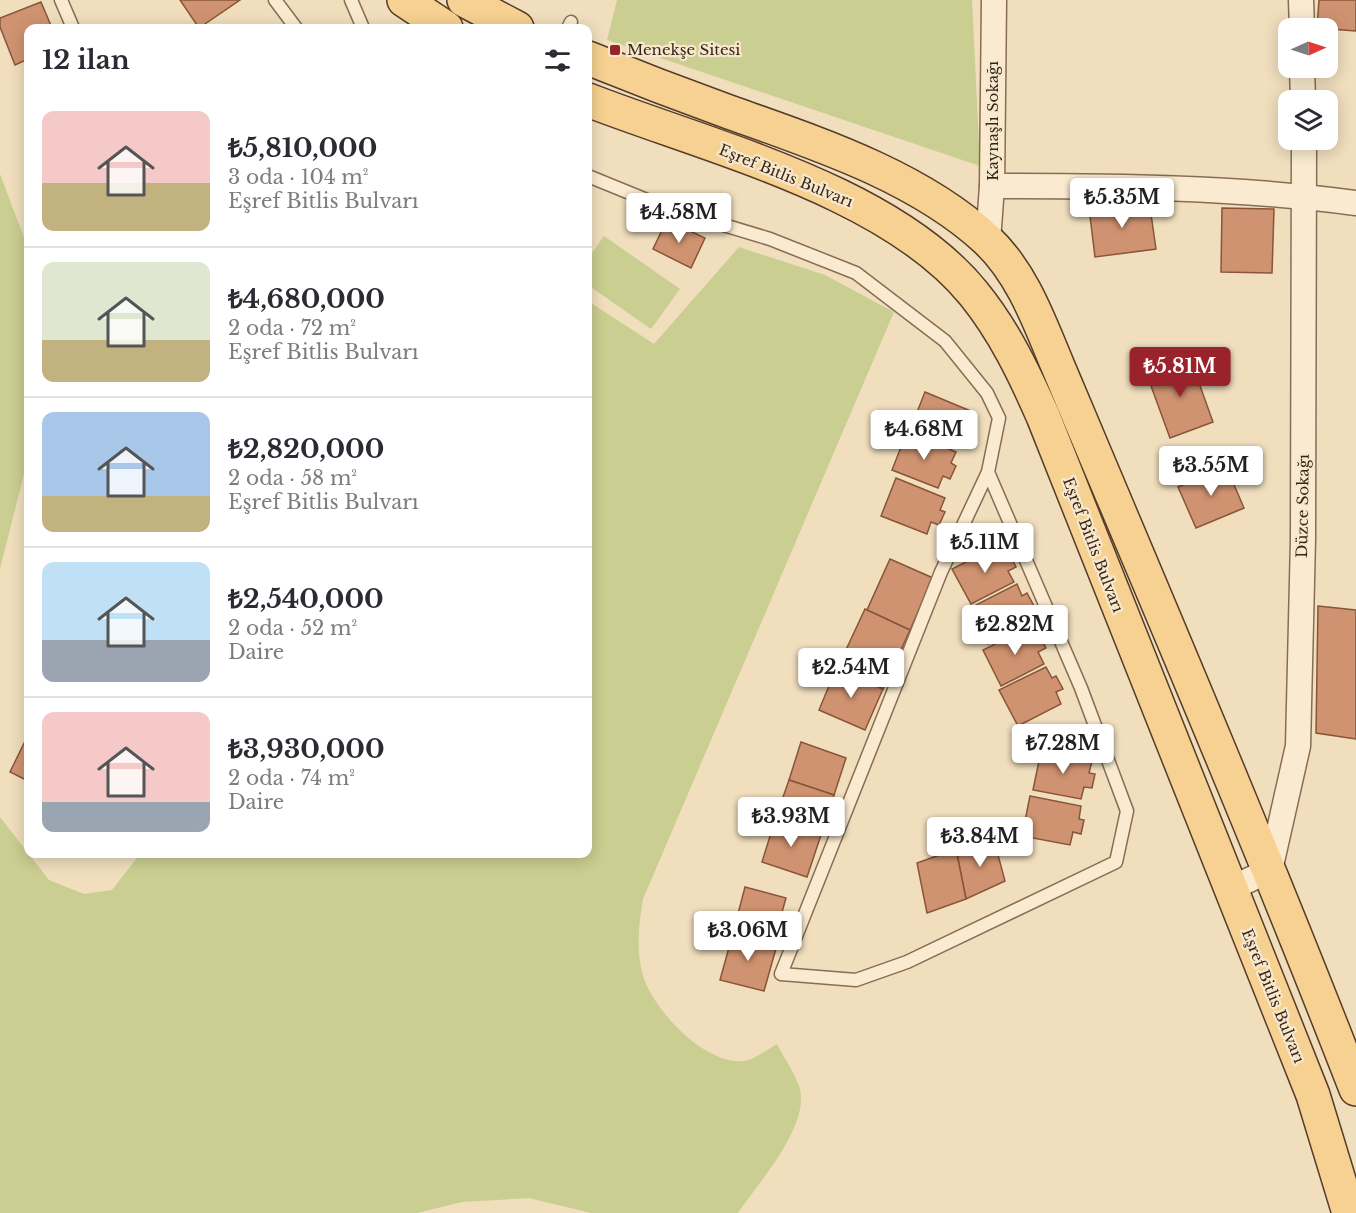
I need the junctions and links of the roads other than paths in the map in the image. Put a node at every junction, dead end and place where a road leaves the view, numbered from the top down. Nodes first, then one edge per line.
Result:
1 (61, 0) edge
2 (275, 0) edge
3 (351, 0) edge
4 (404, 0) edge
5 (464, 0) edge
6 (993, 0) edge
7 (1301, 0) edge
8 (1302, 18) edge
9 (71, 24) edge
10 (293, 24) edge
11 (361, 24) edge
12 (440, 24) edge
13 (509, 24) edge
14 (592, 59) edge
15 (592, 102) edge
16 (1304, 150) edge
17 (592, 178) edge
18 (992, 186) junction
19 (1305, 196) junction
20 (1356, 203) edge
21 (988, 241) junction
22 (988, 472) junction
23 (1270, 870) junction
24 (1230, 889) junction
25 (1356, 1089) edge
26 (1349, 1213) edge

1 - 9 lane
2 - 10 lane
3 - 11 lane
4 - 12 main road
5 - 13 main road
6 - 18 street, Kaynaşlı Sokağı
7 - 8 street
14 - 21 main road
15 - 24 main road, Eşref Bitlis Bulvarı
16 - 19 street, Düzce Sokağı
17 - 22 lane
18 - 19 street
18 - 21 street, Kaynaşlı Sokağı
19 - 20 street
19 - 23 street, Düzce Sokağı
21 - 23 main road
22 - 22 lane
23 - 24 street
23 - 25 main road
24 - 26 main road, Eşref Bitlis Bulvarı

